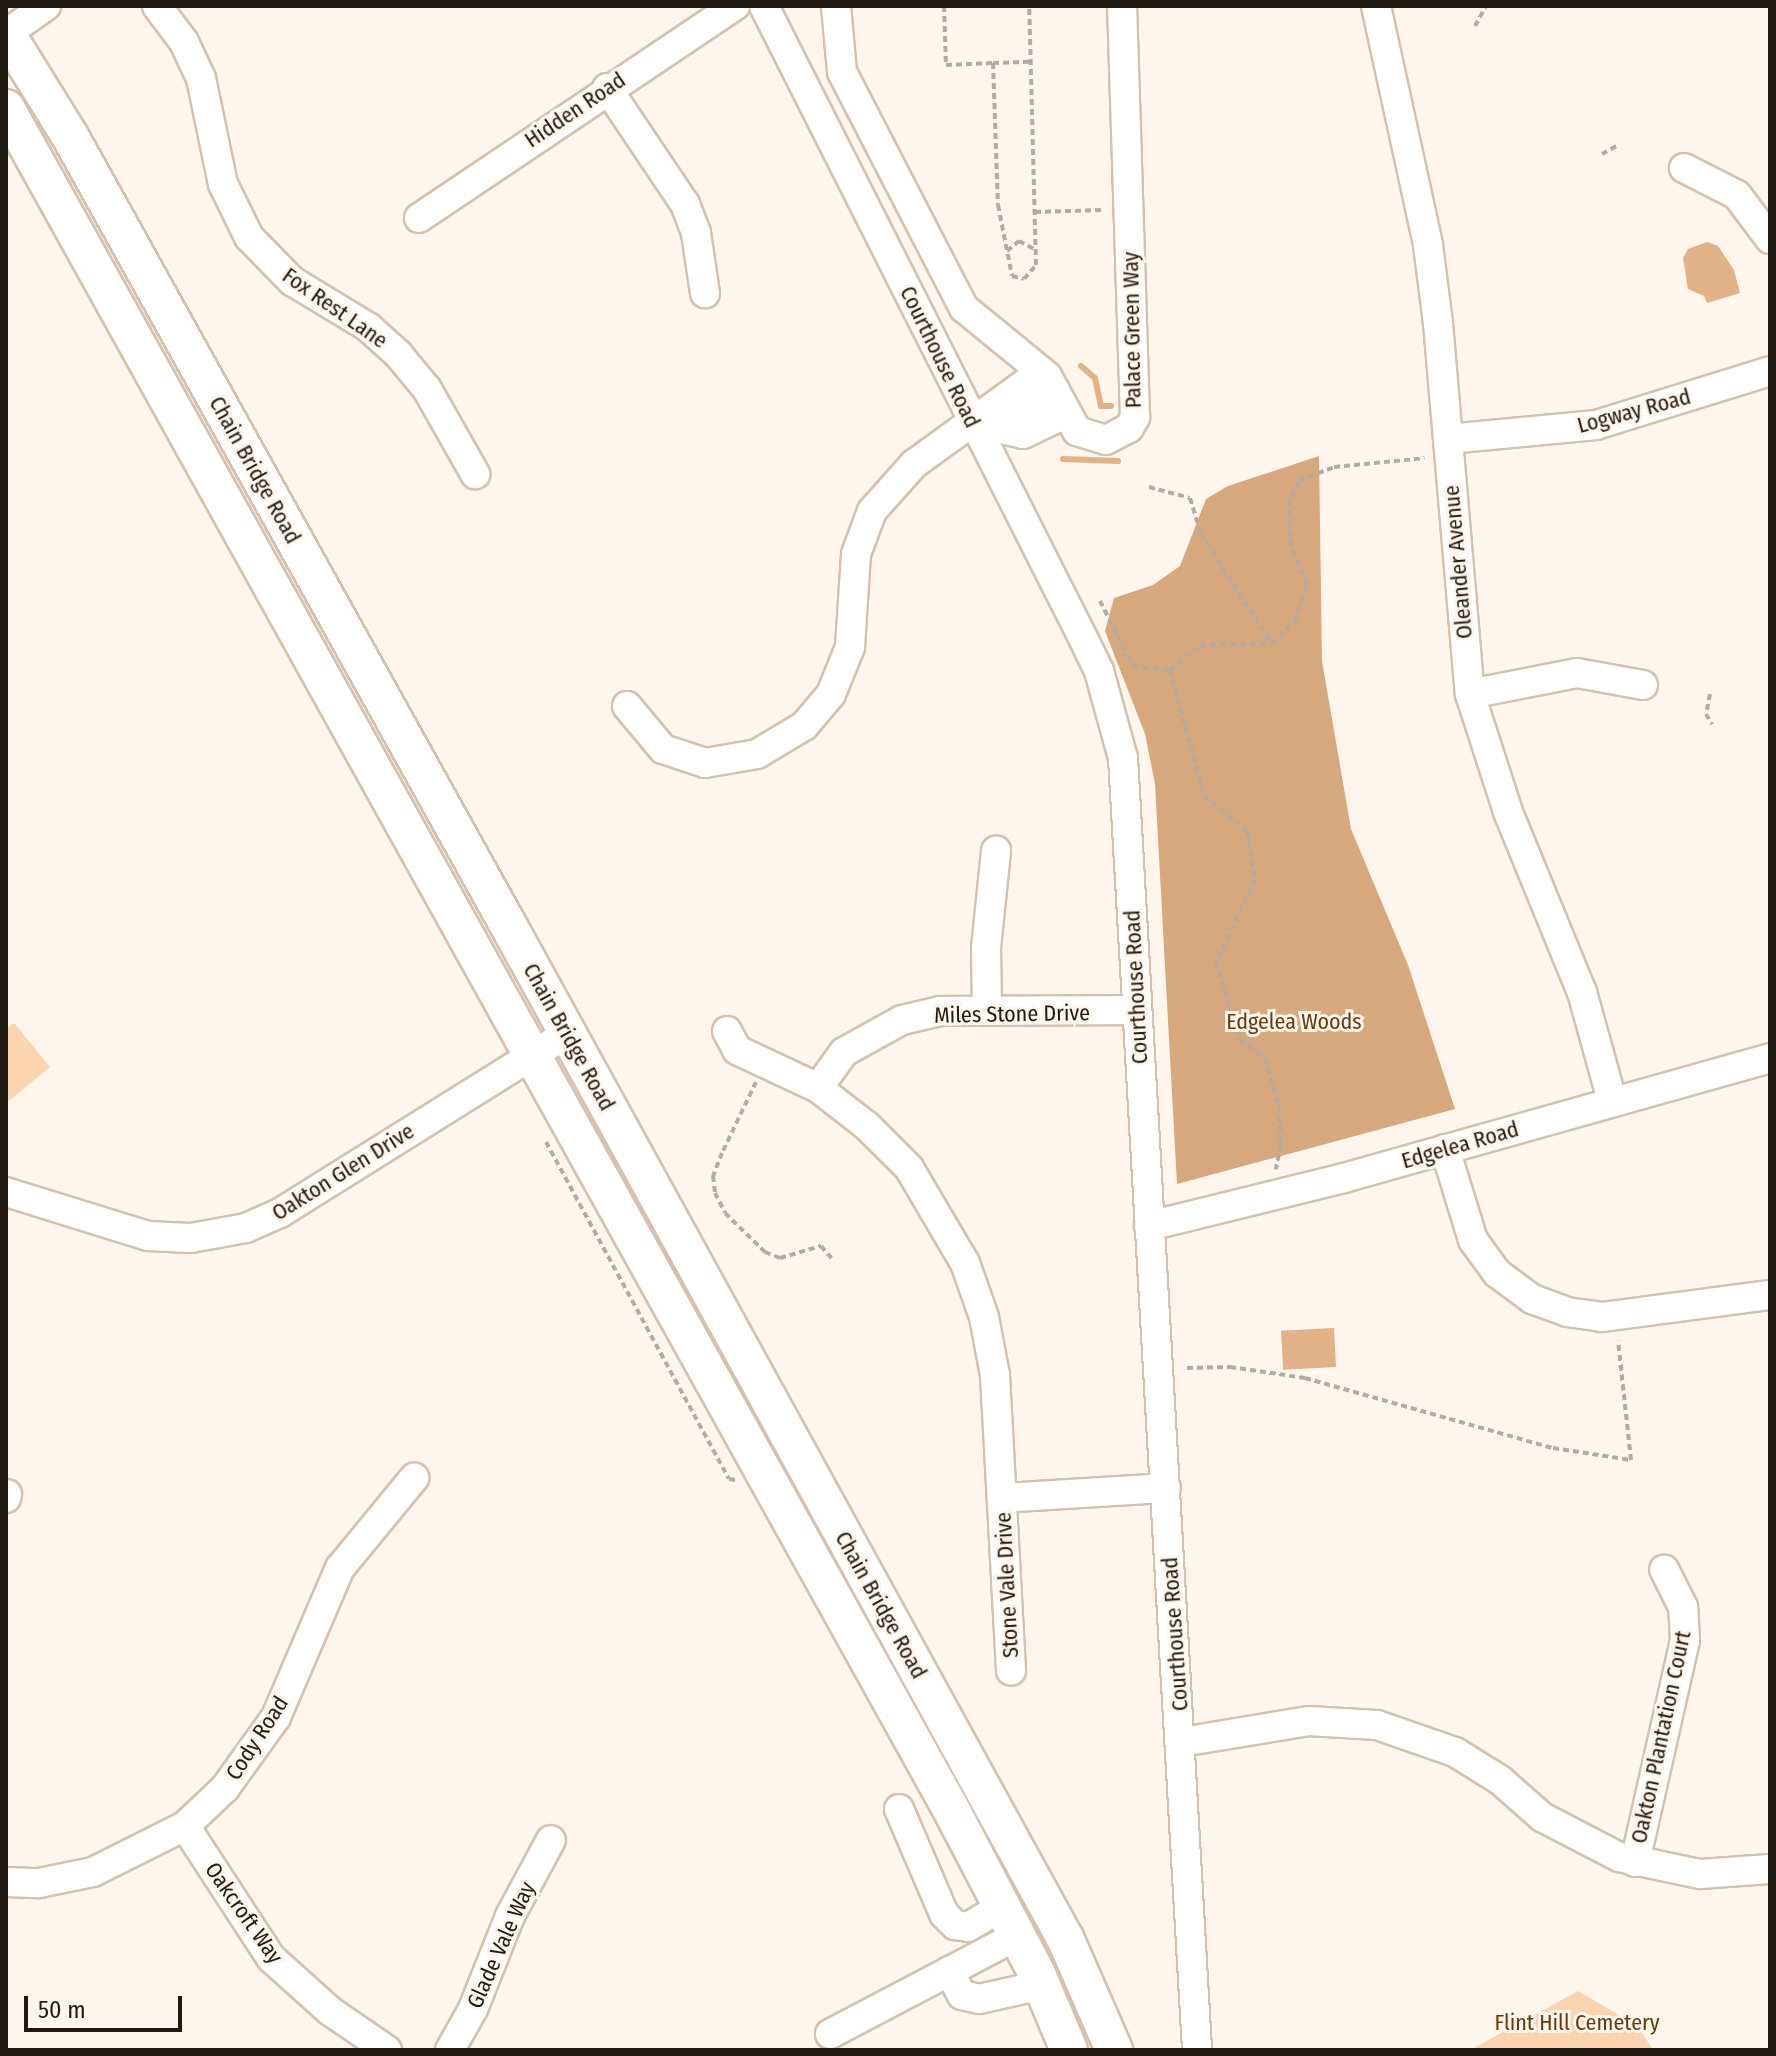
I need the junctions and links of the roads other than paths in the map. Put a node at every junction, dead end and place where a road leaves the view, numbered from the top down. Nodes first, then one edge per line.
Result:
1 (46, 6) edge
2 (157, 6) edge
3 (735, 6) edge
4 (764, 6) edge
5 (836, 6) edge
6 (1122, 6) edge
7 (1376, 6) edge
8 (6, 34) edge
9 (607, 88) junction
10 (6, 108) edge
11 (1684, 168) dead end
12 (419, 218) dead end
13 (1770, 239) edge
14 (705, 293) dead end
15 (1770, 371) edge
16 (1056, 394) junction
17 (972, 422) junction
18 (1448, 439) junction
19 (475, 474) dead end
20 (1643, 685) dead end
21 (1470, 694) junction
22 (627, 706) dead end
23 (996, 851) dead end
24 (987, 1010) junction
25 (1136, 1010) junction
26 (727, 1031) dead end
27 (567, 1034) junction
28 (530, 1056) junction
29 (1770, 1058) edge
30 (818, 1088) junction
31 (1612, 1100) junction
32 (1445, 1149) junction
33 (6, 1192) edge
34 (1149, 1226) junction
35 (1770, 1295) edge
36 (414, 1478) dead end
37 (1166, 1488) junction
38 (1002, 1498) junction
39 (1664, 1569) dead end
40 (1011, 1671) dead end
41 (1182, 1742) junction
42 (899, 1809) dead end
43 (958, 1824) junction
44 (185, 1826) junction
45 (551, 1840) dead end
46 (918, 1845) junction
47 (1635, 1862) junction
48 (1770, 1869) edge
49 (6, 1882) edge
50 (1009, 1921) junction
51 (949, 1971) junction
52 (1042, 1985) junction
53 (830, 2034) dead end
54 (387, 2050) edge
55 (450, 2050) edge
56 (1069, 2050) edge
57 (1114, 2050) edge
58 (1197, 2050) edge

1 - 8 street
2 - 19 street, Fox Rest Lane
3 - 9 street, Hidden Road
4 - 17 street, Courthouse Road
5 - 16 street, Palace Green Way
6 - 16 street, Palace Green Way
7 - 18 street, Oleander Avenue
8 - 27 main road, Chain Bridge Road
9 - 12 street, Hidden Road
9 - 14 street
10 - 28 main road, Chain Bridge Road
11 - 13 street
15 - 18 street, Logway Road
16 - 17 street
17 - 22 street
17 - 25 street, Courthouse Road
18 - 21 street, Oleander Avenue
20 - 21 street
21 - 31 street, Oleander Avenue
23 - 24 street
24 - 25 street, Miles Stone Drive
24 - 30 street, Miles Stone Drive
25 - 34 street, Courthouse Road
26 - 30 street, Stone Vale Drive
27 - 28 street, Oakton Glen Drive
27 - 57 main road, Chain Bridge Road
28 - 33 street, Oakton Glen Drive
28 - 43 main road, Chain Bridge Road
29 - 31 street, Edgelea Road
30 - 38 street, Stone Vale Drive
31 - 32 street, Edgelea Road
32 - 34 street, Edgelea Road
32 - 35 street
34 - 37 street, Courthouse Road
36 - 44 street, Cody Road
37 - 38 street, Stone Vale Drive
37 - 41 street, Courthouse Road
38 - 40 street, Stone Vale Drive
39 - 47 street, Oakton Plantation Court
41 - 47 street
41 - 58 street, Courthouse Road
42 - 46 street
43 - 46 street
43 - 50 main road, Chain Bridge Road
44 - 49 street, Cody Road
44 - 54 street, Oakcroft Way
45 - 55 street, Glade Vale Way
46 - 50 street
47 - 48 street
50 - 51 street
50 - 52 main road, Chain Bridge Road
51 - 52 street
51 - 53 street
52 - 56 main road, Chain Bridge Road

